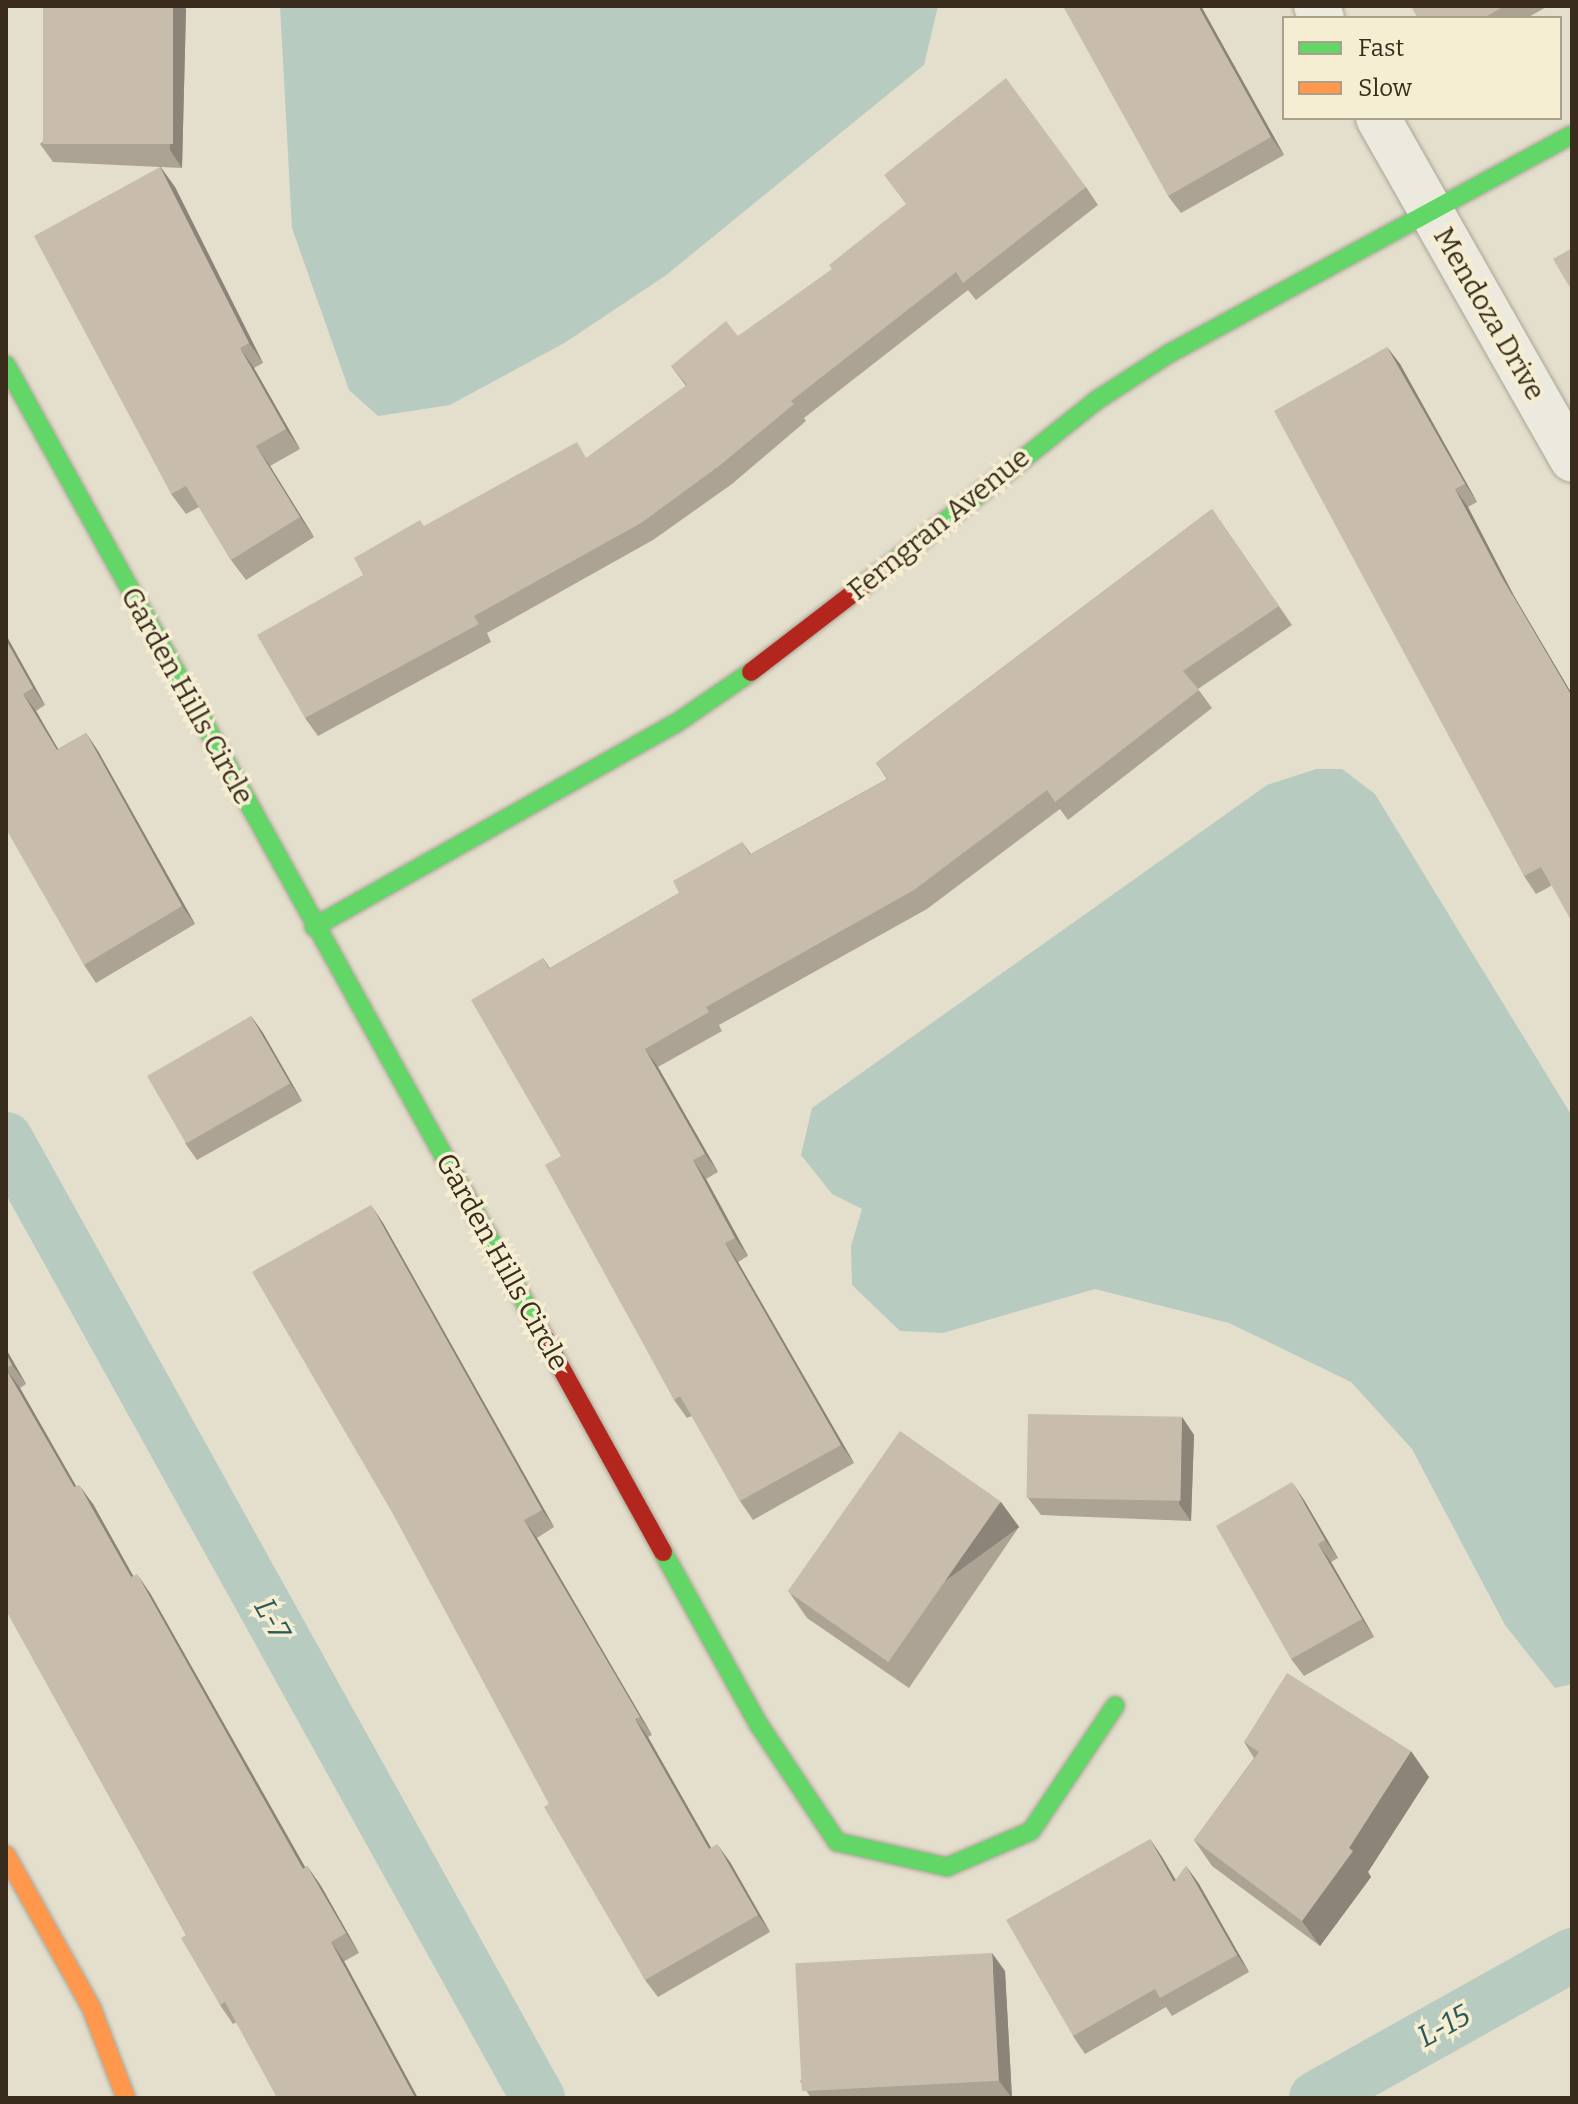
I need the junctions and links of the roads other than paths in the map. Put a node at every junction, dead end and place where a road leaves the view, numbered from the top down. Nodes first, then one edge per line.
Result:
1 (1379, 120) edge
2 (1572, 135) edge
3 (1429, 209) junction
4 (6, 365) edge
5 (1572, 460) edge
6 (314, 927) junction
7 (1115, 1706) dead end
8 (6, 1855) edge
9 (126, 2098) edge

1 - 3 street, Mendoza Drive
2 - 3 street, Ferngran Avenue
3 - 5 street, Mendoza Drive
3 - 6 street, Ferngran Avenue
4 - 6 street, Garden Hills Circle
6 - 7 street, Garden Hills Circle
8 - 9 street

